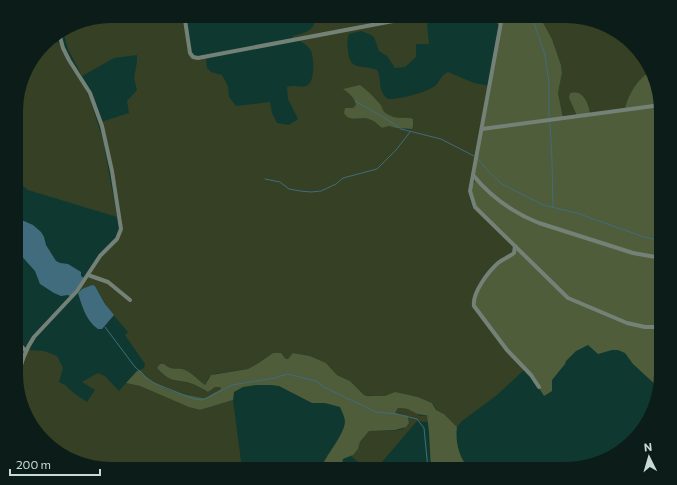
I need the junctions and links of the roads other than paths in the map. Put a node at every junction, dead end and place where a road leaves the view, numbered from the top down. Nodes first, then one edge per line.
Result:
1 (185, 23) edge
2 (383, 23) edge
3 (501, 23) edge
4 (61, 39) edge
5 (654, 107) edge
6 (482, 129) junction
7 (473, 175) junction
8 (515, 246) junction
9 (654, 257) edge
10 (88, 274) junction
11 (130, 300) dead end
12 (654, 327) edge
13 (23, 348) edge
14 (26, 351) junction
15 (23, 357) edge
16 (539, 387) dead end

1 - 2 street
3 - 6 street
4 - 10 street
5 - 6 street
6 - 7 street
7 - 8 street
7 - 9 street
8 - 12 street
8 - 16 street
10 - 11 street
10 - 14 street
13 - 14 street
14 - 15 street

